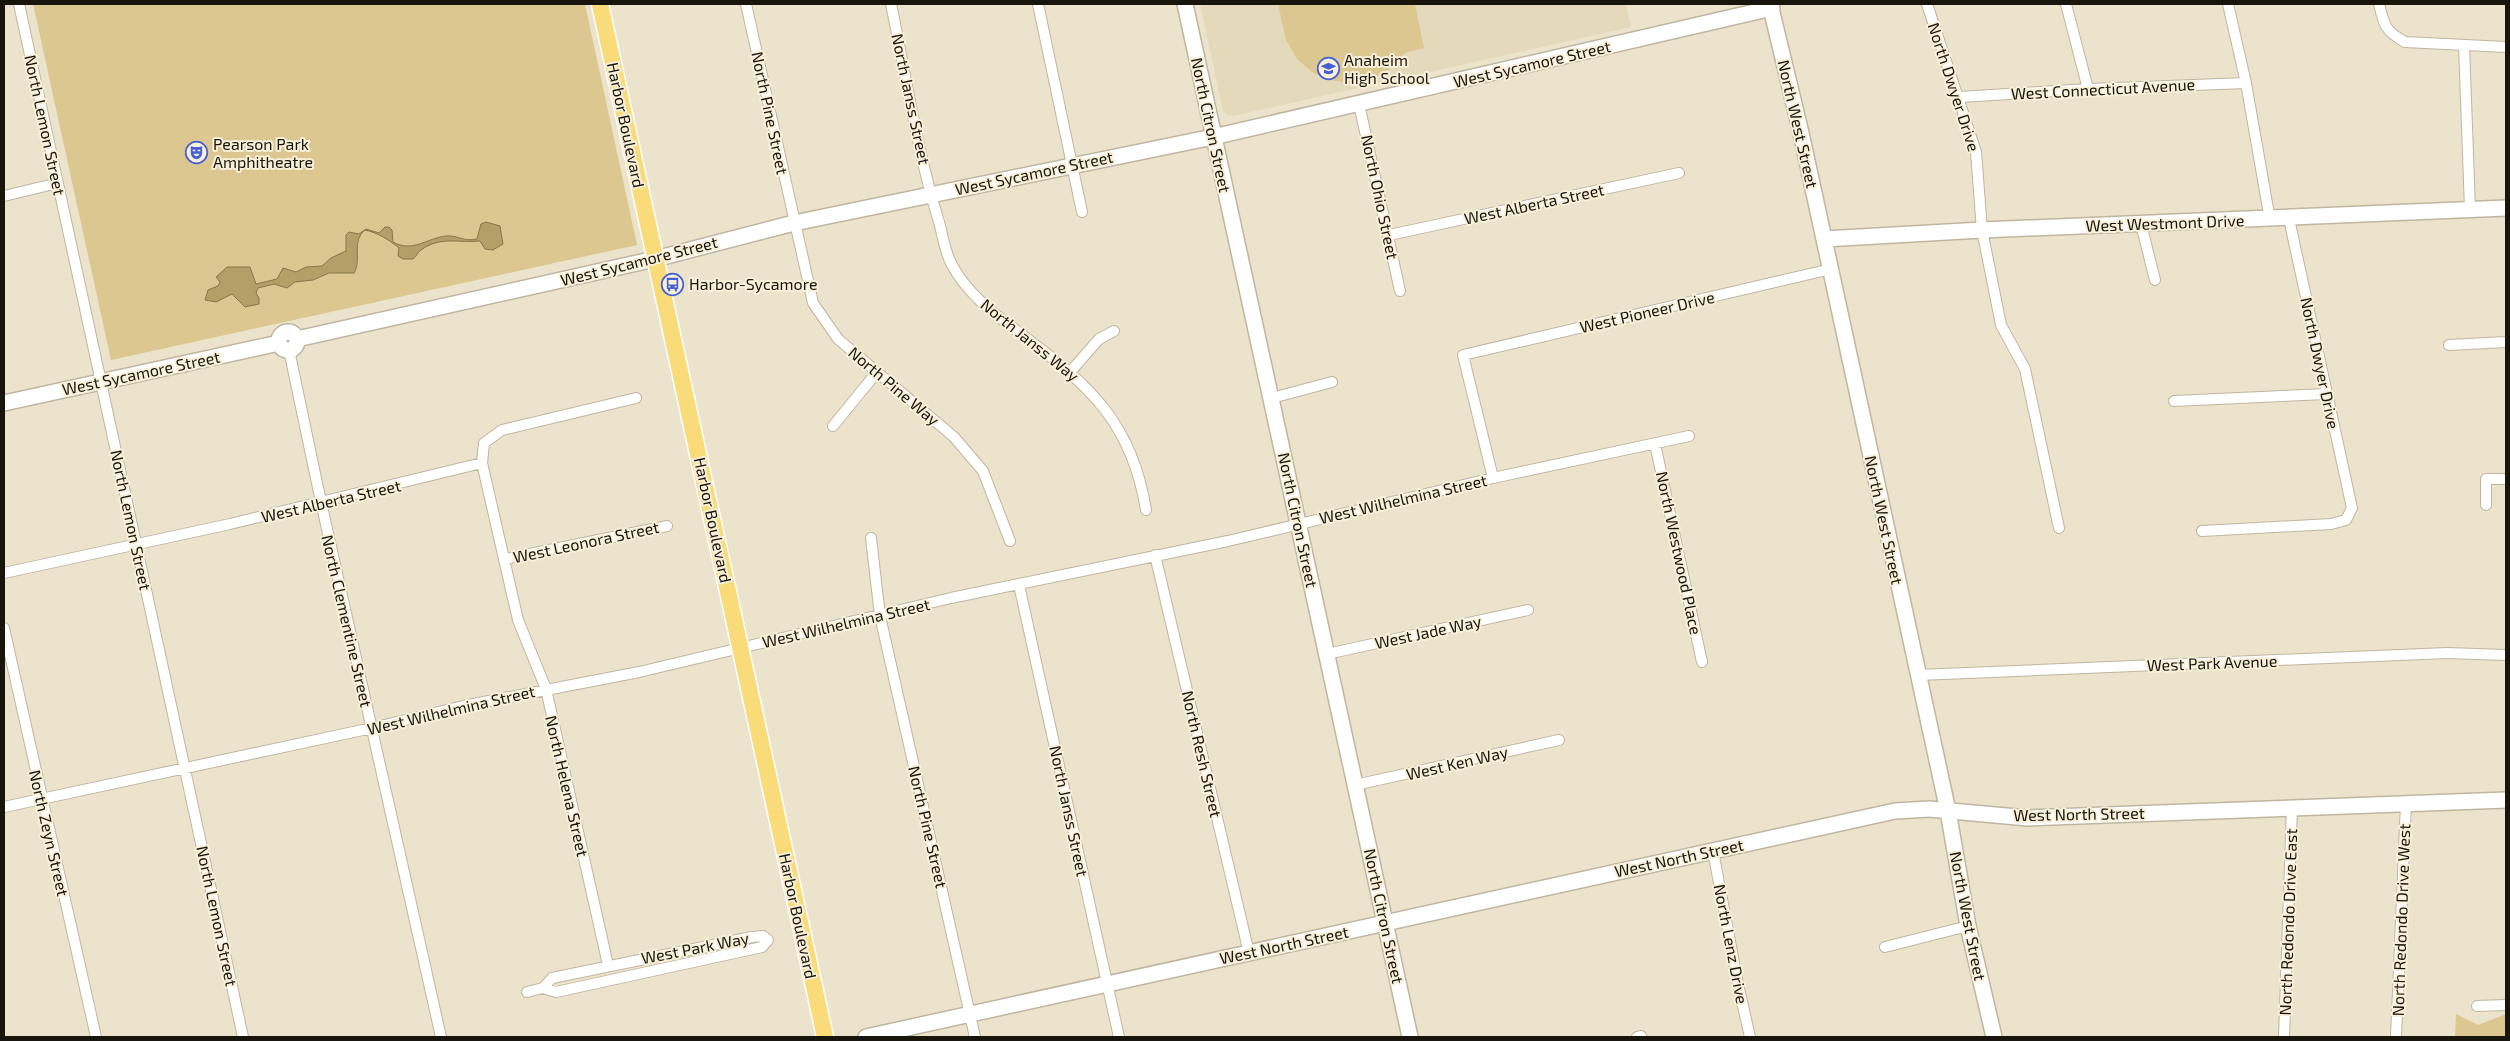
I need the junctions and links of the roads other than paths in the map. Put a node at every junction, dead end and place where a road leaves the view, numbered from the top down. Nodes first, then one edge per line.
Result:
1 (18, 4) edge
2 (600, 4) edge
3 (746, 4) edge
4 (892, 4) edge
5 (1038, 4) edge
6 (1185, 4) edge
7 (1927, 4) edge
8 (2066, 4) edge
9 (2228, 4) edge
10 (2379, 4) edge
11 (1771, 6) edge
12 (2464, 45) junction
13 (2506, 47) edge
14 (2246, 83) junction
15 (2088, 88) junction
16 (1960, 97) junction
17 (1359, 104) junction
18 (1213, 136) junction
19 (1072, 164) junction
20 (1679, 173) dead end
21 (58, 183) junction
22 (930, 194) junction
23 (4, 196) edge
24 (2506, 208) edge
25 (2470, 209) junction
26 (1082, 212) dead end
27 (2289, 219) junction
28 (2270, 220) junction
29 (794, 223) junction
30 (2141, 224) junction
31 (1982, 230) junction
32 (1389, 235) junction
33 (1824, 239) junction
34 (655, 259) junction
35 (1831, 270) junction
36 (2155, 280) dead end
37 (1400, 291) dead end
38 (1114, 331) dead end
39 (2506, 342) edge
40 (288, 344) junction
41 (2449, 345) dead end
42 (1070, 371) junction
43 (878, 372) junction
44 (101, 382) junction
45 (1332, 382) dead end
46 (2326, 394) junction
47 (636, 398) dead end
48 (1272, 398) junction
49 (2174, 401) dead end
50 (4, 403) edge
51 (834, 426) dead end
52 (1689, 436) dead end
53 (1656, 444) junction
54 (482, 463) junction
55 (1493, 478) junction
56 (2506, 479) edge
57 (320, 502) junction
58 (2486, 505) dead end
59 (1146, 510) dead end
60 (1299, 523) junction
61 (667, 526) dead end
62 (2059, 528) dead end
63 (2202, 531) dead end
64 (871, 538) dead end
65 (1010, 541) dead end
66 (136, 544) junction
67 (1156, 555) junction
68 (505, 559) junction
69 (4, 573) edge
70 (1019, 585) junction
71 (1528, 610) dead end
72 (880, 616) junction
73 (4, 628) edge
74 (741, 647) junction
75 (1327, 654) junction
76 (2506, 655) edge
77 (1702, 662) dead end
78 (1918, 674) junction
79 (546, 689) junction
80 (372, 728) junction
81 (1559, 740) dead end
82 (184, 767) junction
83 (1355, 785) junction
84 (40, 799) junction
85 (2506, 800) edge
86 (2406, 803) junction
87 (4, 807) edge
88 (2292, 807) junction
89 (1948, 811) junction
90 (1713, 851) junction
91 (1385, 923) junction
92 (1968, 926) junction
93 (1885, 947) dead end
94 (1249, 953) junction
95 (608, 965) junction
96 (1107, 984) junction
97 (543, 988) junction
98 (527, 992) dead end
99 (2506, 1005) edge
100 (2477, 1006) dead end
101 (970, 1014) junction
102 (96, 1037) edge
103 (243, 1037) edge
104 (442, 1037) edge
105 (825, 1037) edge
106 (866, 1037) edge
107 (975, 1037) edge
108 (1119, 1037) edge
109 (1410, 1037) edge
110 (1750, 1037) edge
111 (1994, 1037) edge
112 (2284, 1037) edge
113 (2396, 1037) edge

1 - 21 street, North Lemon Street
2 - 34 main road, Harbor Boulevard
3 - 29 street, North Pine Street
4 - 22 street, North Janss Street
5 - 19 street
6 - 18 street, North Citron Street
7 - 16 street, North Dwyer Drive
8 - 15 street
9 - 14 street
10 - 12 street
11 - 17 street, West Sycamore Street
11 - 33 street, North West Street
12 - 13 street
12 - 25 street
14 - 15 street, West Connecticut Avenue
14 - 28 street
15 - 16 street, West Connecticut Avenue
16 - 31 street, North Dwyer Drive
17 - 18 street, West Sycamore Street
17 - 32 street, North Ohio Street
18 - 19 street, West Sycamore Street
18 - 48 street, North Citron Street
19 - 22 street, West Sycamore Street
19 - 26 street
20 - 32 street, West Alberta Street
21 - 23 street
21 - 44 street, North Lemon Street
22 - 29 street, West Sycamore Street
22 - 42 street, North Janss Way
24 - 25 street, West Westmont Drive
25 - 27 street, West Westmont Drive
27 - 28 street, West Westmont Drive
27 - 46 street, North Dwyer Drive
28 - 30 street, West Westmont Drive
29 - 34 street, West Sycamore Street
29 - 43 street, North Pine Way
30 - 31 street, West Westmont Drive
30 - 36 street
31 - 33 street, West Westmont Drive
31 - 62 street, North Dwyer Drive
32 - 37 street, North Ohio Street
33 - 35 street, North West Street
34 - 40 street, West Sycamore Street
34 - 74 main road, Harbor Boulevard
35 - 55 street, West Pioneer Drive
35 - 78 street, North West Street
38 - 42 street
39 - 41 street
40 - 44 street, West Sycamore Street
40 - 57 street, North Clementine Street
42 - 59 street, North Janss Way
43 - 51 street
43 - 65 street, North Pine Way
44 - 50 street, West Sycamore Street
44 - 66 street, North Lemon Street
45 - 48 street
46 - 49 street
46 - 63 street, North Dwyer Drive
47 - 54 street
48 - 60 street, North Citron Street
52 - 53 street, West Wilhelmina Street
53 - 55 street, West Wilhelmina Street
53 - 77 street, North Westwood Place
54 - 57 street, West Alberta Street
54 - 68 street, North Helena Street
55 - 60 street, West Wilhelmina Street
56 - 58 street
57 - 66 street, West Alberta Street
57 - 80 street, North Clementine Street
60 - 67 street, West Wilhelmina Street
60 - 75 street, North Citron Street
61 - 68 street, West Leonora Street
64 - 72 street, North Pine Street
66 - 69 street, West Alberta Street
66 - 82 street, North Lemon Street
67 - 70 street, West Wilhelmina Street
67 - 94 street, North Resh Street
68 - 79 street, North Helena Street
70 - 72 street, West Wilhelmina Street
70 - 96 street, North Janss Street
71 - 75 street, West Jade Way
72 - 74 street, West Wilhelmina Street
72 - 101 street, North Pine Street
73 - 84 street, North Zeyn Street
74 - 79 street, West Wilhelmina Street
74 - 105 main road, Harbor Boulevard
75 - 83 street, North Citron Street
76 - 78 street, West Park Avenue
78 - 89 street, North West Street
79 - 80 street, West Wilhelmina Street
79 - 95 street, North Helena Street
80 - 82 street, West Wilhelmina Street
80 - 104 street, North Clementine Street
81 - 83 street, West Ken Way
82 - 84 street, West Wilhelmina Street
82 - 103 street, North Lemon Street
83 - 91 street, North Citron Street
84 - 87 street, West Wilhelmina Street
84 - 102 street, North Zeyn Street
85 - 86 street, West North Street
86 - 88 street, West North Street
86 - 113 street, North Redondo Drive West
88 - 89 street, West North Street
88 - 112 street, North Redondo Drive East
89 - 90 street, West North Street
89 - 92 street, North West Street
90 - 91 street, West North Street
90 - 110 street, North Lenz Drive
91 - 94 street, West North Street
91 - 109 street, North Citron Street
92 - 93 street
92 - 111 street, North West Street
94 - 96 street, West North Street
95 - 97 street, West Park Way
95 - 97 street, West Park Way
96 - 101 street, West North Street
96 - 108 street, North Janss Street
97 - 98 street, West Park Way
99 - 100 street
101 - 106 street, West North Street
101 - 107 street, North Pine Street

